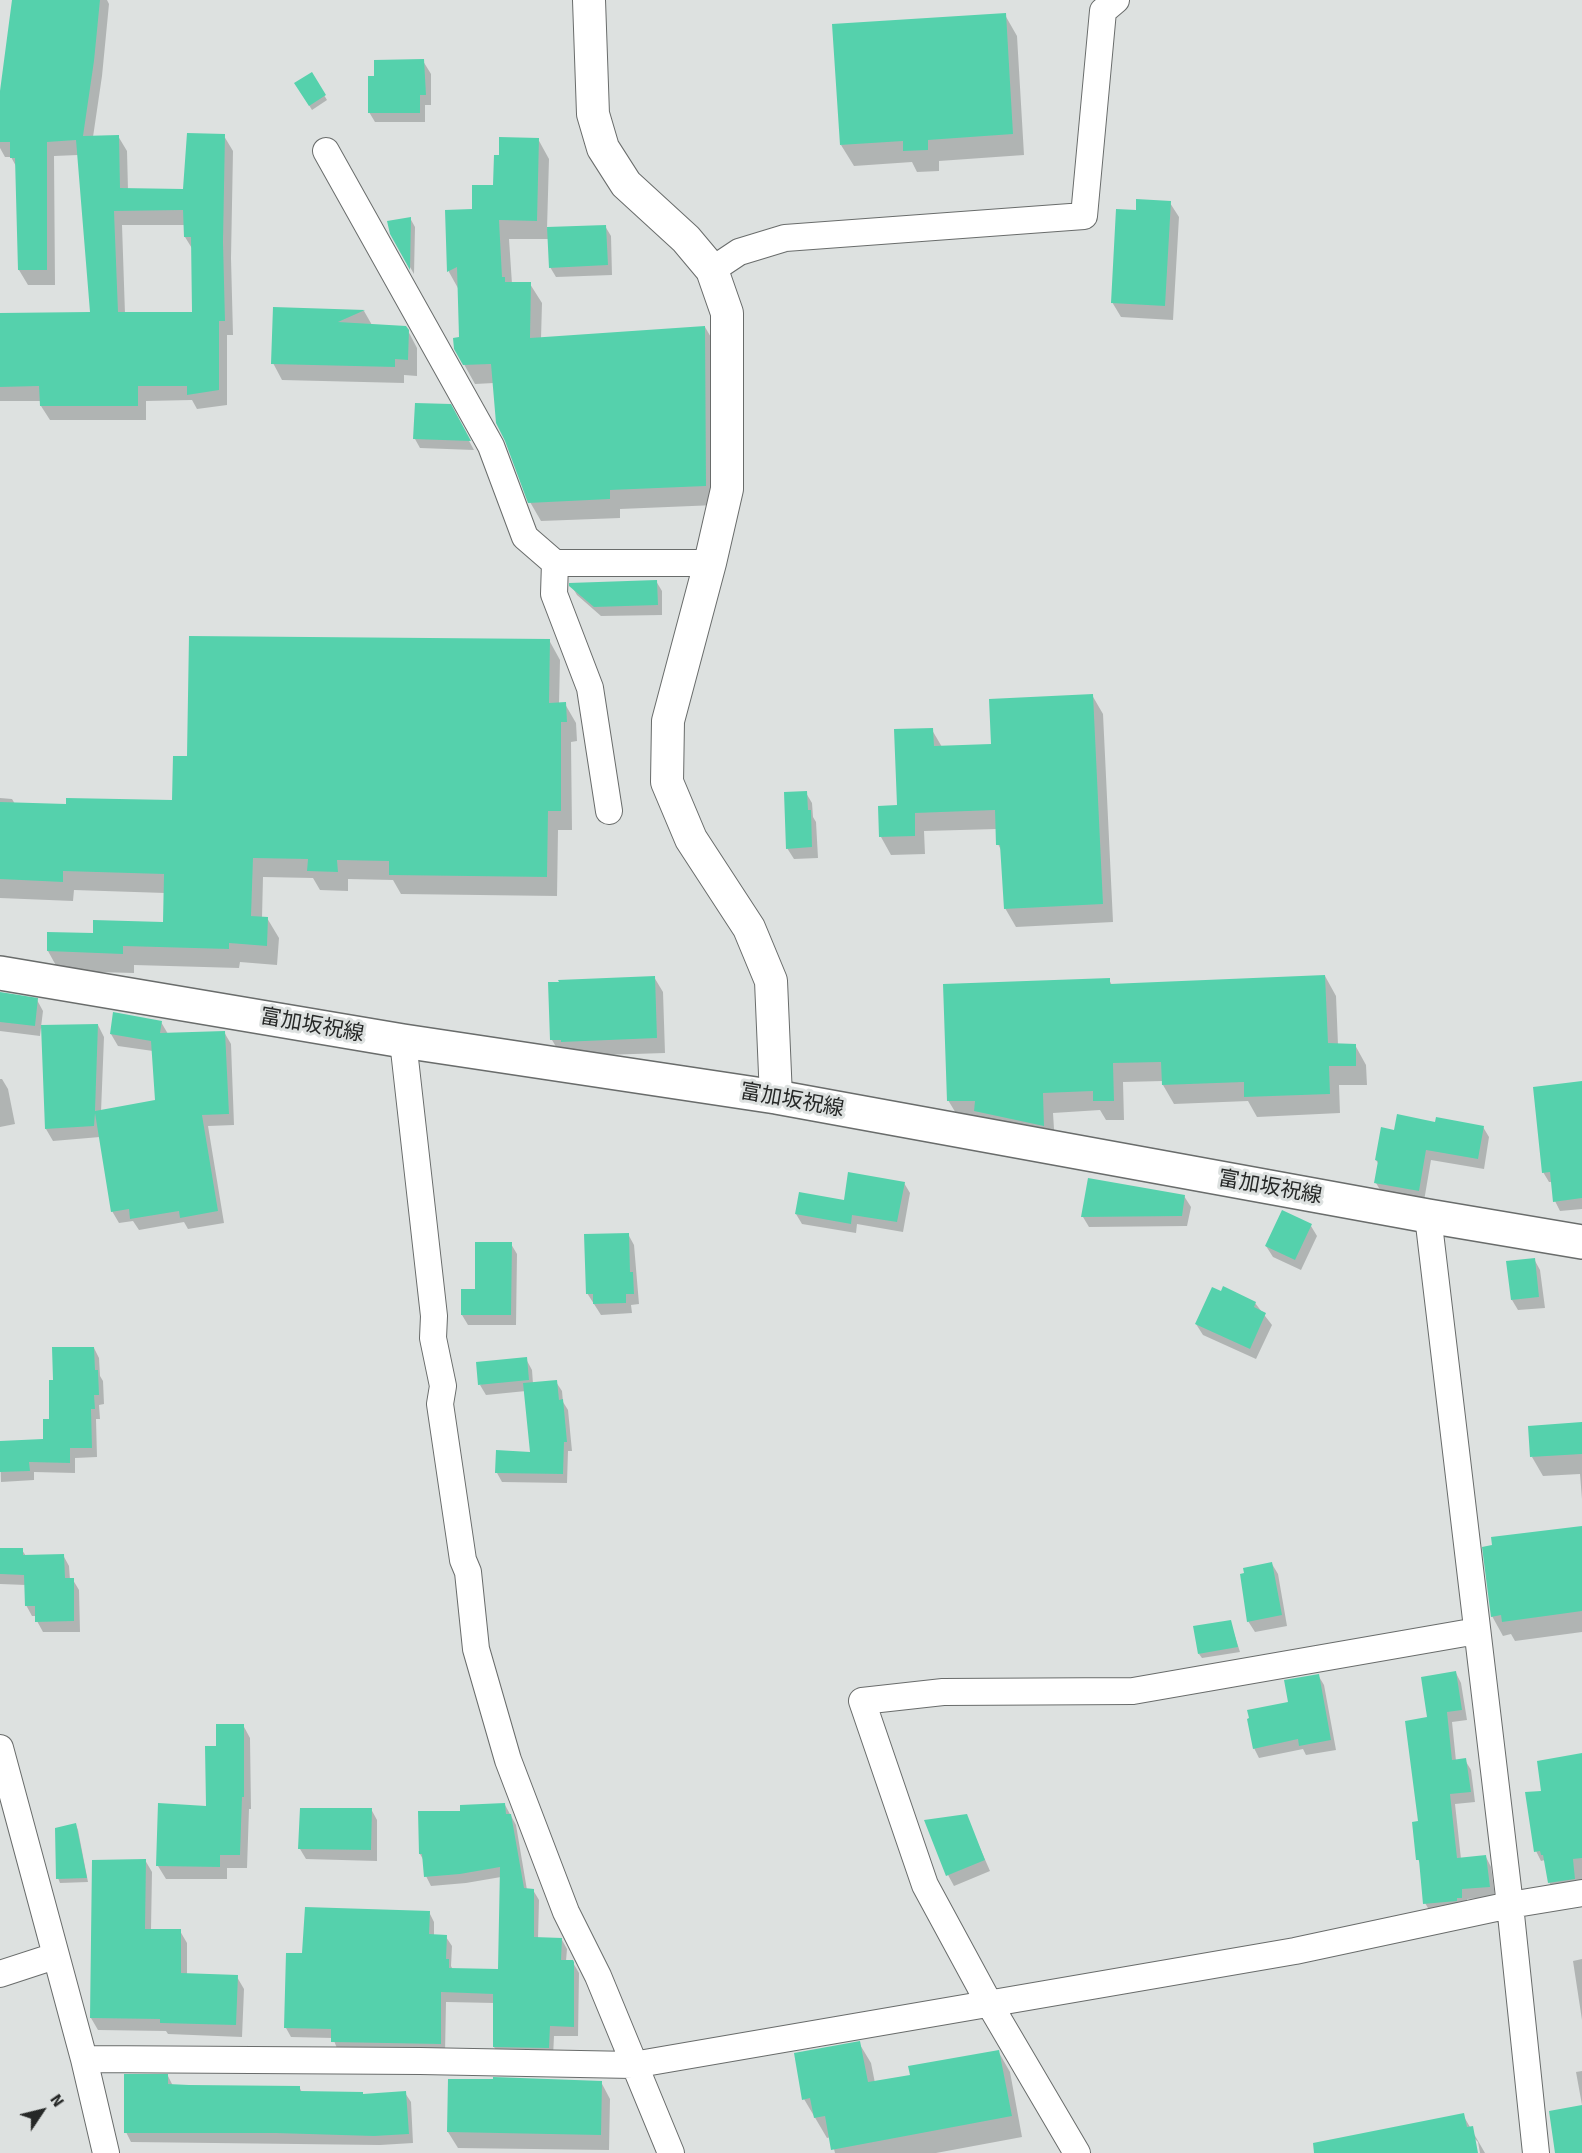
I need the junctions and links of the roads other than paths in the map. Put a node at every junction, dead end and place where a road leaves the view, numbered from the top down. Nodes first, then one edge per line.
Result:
1 (589, 0) edge
2 (1116, 0) edge
3 (326, 151) dead end
4 (712, 270) junction
5 (555, 563) junction
6 (710, 563) junction
7 (609, 811) dead end
8 (0, 973) edge
9 (403, 1041) junction
10 (776, 1097) junction
11 (1428, 1216) junction
12 (1582, 1242) edge
13 (1477, 1631) junction
14 (0, 1748) edge
15 (1582, 1893) edge
16 (1510, 1905) junction
17 (55, 1956) junction
18 (0, 1974) edge
19 (990, 2005) junction
20 (84, 2059) junction
21 (633, 2064) junction
22 (106, 2153) edge
23 (671, 2153) edge
24 (1077, 2153) edge
25 (1536, 2153) edge

1 - 4 street
2 - 4 street
3 - 5 street
4 - 6 street
5 - 6 street
5 - 7 street
6 - 10 street
8 - 9 main road, 富加坂祝線
9 - 10 main road, 富加坂祝線
9 - 21 street
10 - 11 main road, 富加坂祝線
11 - 12 main road, 富加坂祝線
11 - 13 street
13 - 16 street
13 - 19 street
14 - 17 street
15 - 16 street
16 - 19 street
16 - 25 street
17 - 18 street
17 - 20 street
19 - 21 street
19 - 24 street
20 - 21 street
20 - 22 street
21 - 23 street

